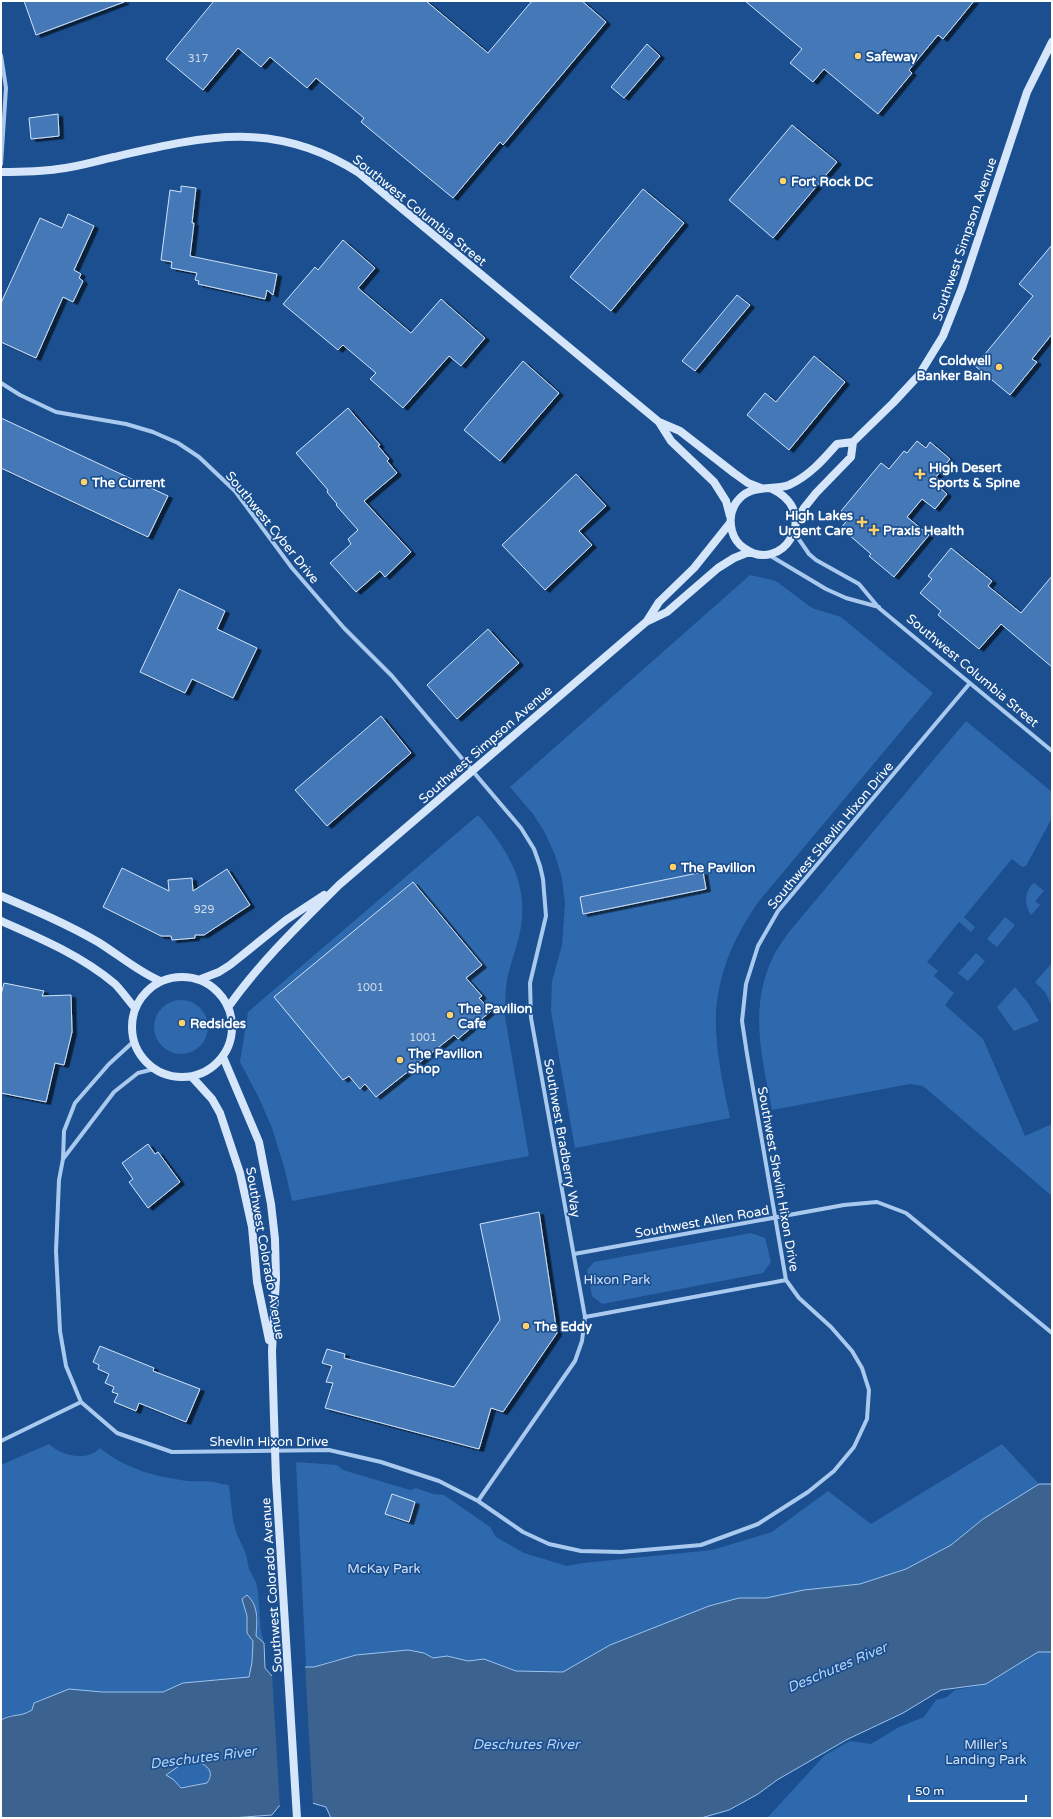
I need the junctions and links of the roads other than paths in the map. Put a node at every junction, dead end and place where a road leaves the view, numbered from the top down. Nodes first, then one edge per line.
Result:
1 (1052, 42) edge
2 (1, 55) edge
3 (1, 164) edge
4 (1, 172) edge
5 (1, 383) edge
6 (659, 422) junction
7 (853, 442) junction
8 (761, 488) junction
9 (772, 489) junction
10 (730, 519) junction
11 (796, 522) junction
12 (794, 532) junction
13 (749, 552) junction
14 (769, 555) junction
15 (879, 608) junction
16 (646, 622) junction
17 (970, 683) junction
18 (1052, 751) edge
19 (472, 772) junction
20 (339, 885) junction
21 (1, 896) edge
22 (1, 921) edge
23 (201, 979) junction
24 (160, 981) junction
25 (229, 1006) junction
26 (135, 1008) junction
27 (133, 1042) junction
28 (223, 1057) junction
29 (154, 1069) junction
30 (192, 1077) junction
31 (63, 1159) junction
32 (775, 1218) junction
33 (574, 1254) junction
34 (786, 1280) junction
35 (585, 1317) junction
36 (1052, 1333) edge
37 (272, 1351) junction
38 (81, 1402) junction
39 (1, 1441) edge
40 (478, 1501) junction
41 (297, 1817) edge

1 - 7 street, Southwest Simpson Avenue
2 - 3 street
4 - 6 street, Southwest Columbia Street
5 - 19 street, Southwest Cyber Drive
6 - 8 street, Southwest Columbia Street
6 - 10 street, Southwest Columbia Street
7 - 9 street, Southwest Simpson Avenue
7 - 11 street, Southwest Simpson Avenue
8 - 9 street
8 - 10 street
9 - 11 street
10 - 13 street
10 - 16 street, Southwest Simpson Avenue
11 - 12 street
12 - 14 street
12 - 15 street, Southwest Columbia Street
13 - 14 street
13 - 16 street, Southwest Simpson Avenue
14 - 15 street, Southwest Columbia Street
15 - 17 street, Southwest Columbia Street
16 - 19 street, Southwest Simpson Avenue
17 - 18 street, Southwest Columbia Street
17 - 32 street, Southwest Shevlin Hixon Drive
19 - 20 street, Southwest Simpson Avenue
19 - 33 street, Southwest Bradberry Way
20 - 23 street, Southwest Simpson Avenue
20 - 25 street, Southwest Simpson Avenue
21 - 24 street
22 - 26 street
23 - 24 street
23 - 25 street
24 - 26 street
25 - 28 street
26 - 27 street
27 - 29 street
27 - 31 street
28 - 30 street
28 - 37 street, Southwest Colorado Avenue
29 - 30 street
29 - 31 street
30 - 37 street, Southwest Colorado Avenue
31 - 38 street
32 - 33 street, Southwest Allen Road
32 - 34 street, Southwest Shevlin Hixon Drive
32 - 36 street, Southwest Allen Road
33 - 35 street, Southwest Bradberry Way
34 - 35 street
34 - 40 street, Southwest Shevlin Hixon Drive
35 - 40 street, Southwest Bradberry Way
37 - 41 street, Southwest Colorado Avenue, bridge
38 - 39 street
38 - 40 street, Shevlin Hixon Drive

